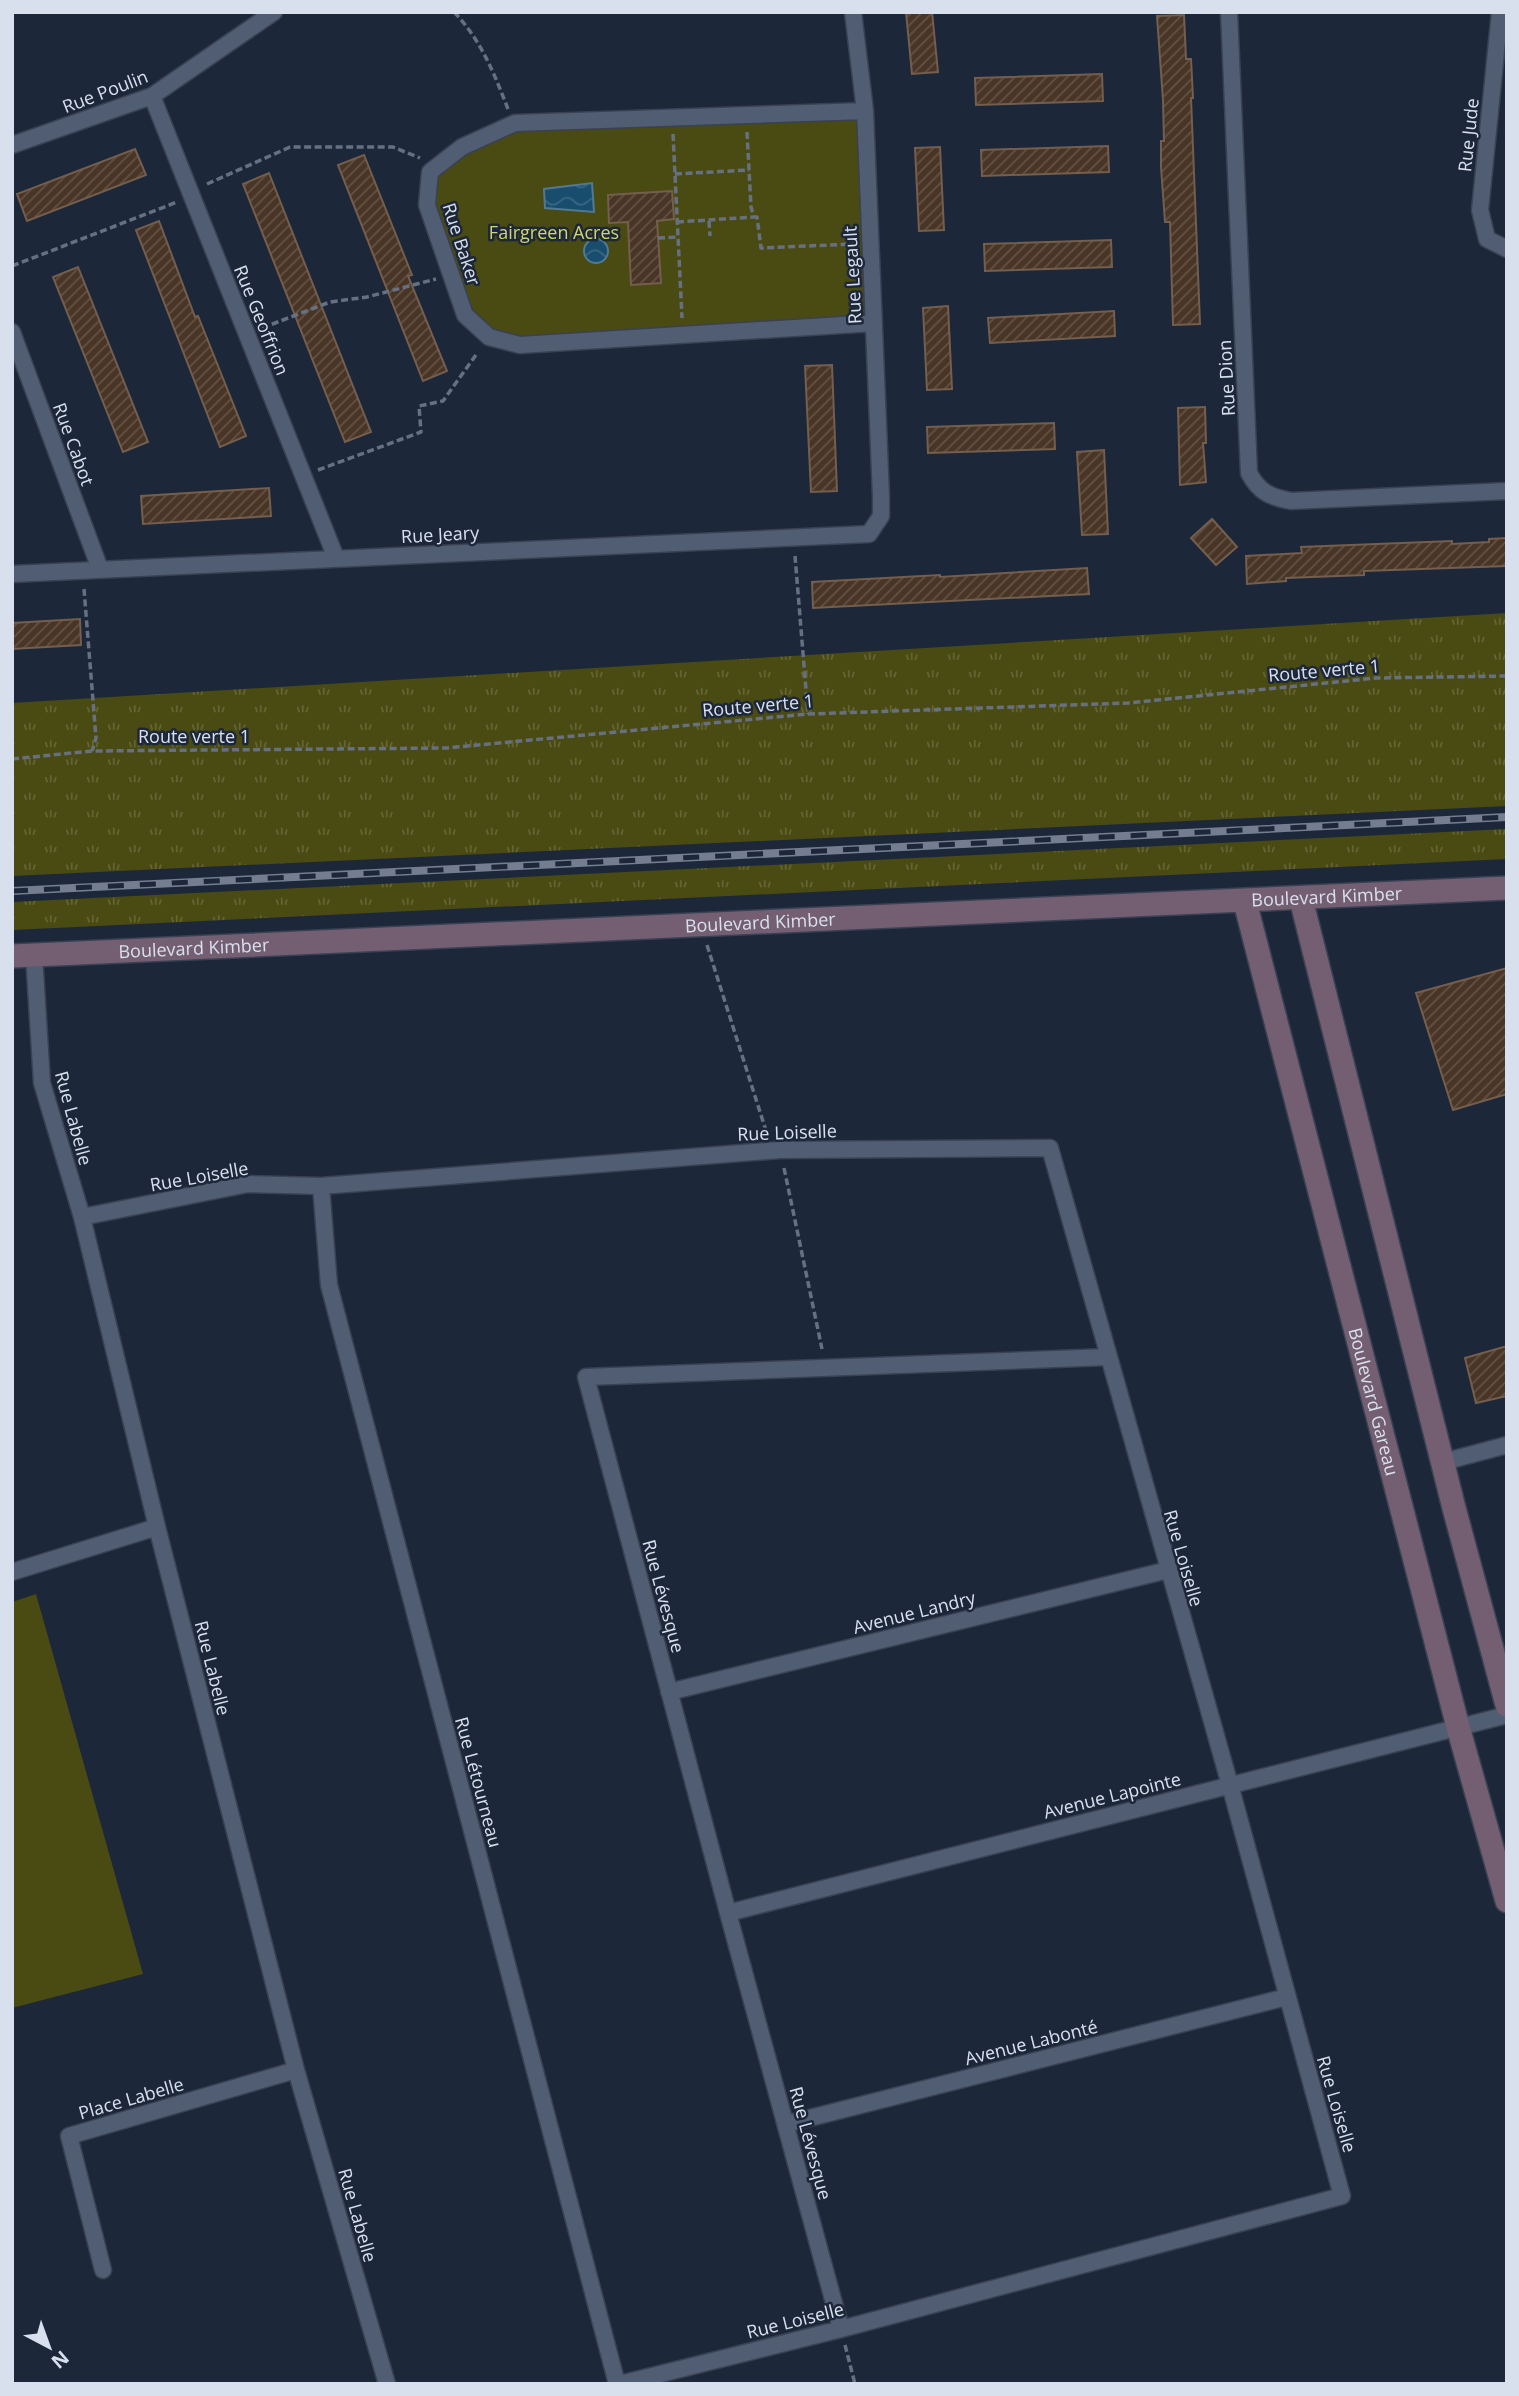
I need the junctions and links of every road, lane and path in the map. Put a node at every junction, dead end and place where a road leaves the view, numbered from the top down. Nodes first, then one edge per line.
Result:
1 (274, 12) edge
2 (454, 12) edge
3 (853, 12) edge
4 (1229, 12) edge
5 (1500, 12) edge
6 (152, 96) junction
7 (865, 111) junction
8 (746, 115) junction
9 (672, 118) junction
10 (515, 123) junction
11 (12, 145) edge
12 (438, 165) junction
13 (749, 170) junction
14 (675, 174) junction
15 (190, 192) junction
16 (756, 217) junction
17 (763, 219) dead end
18 (709, 220) junction
19 (677, 222) junction
20 (710, 236) dead end
21 (678, 237) junction
22 (658, 238) dead end
23 (869, 244) junction
24 (1507, 249) edge
25 (12, 267) edge
26 (451, 275) junction
27 (874, 323) junction
28 (12, 332) edge
29 (247, 334) junction
30 (682, 335) junction
31 (489, 337) junction
32 (303, 476) junction
33 (1507, 491) edge
34 (869, 534) joint
35 (793, 536) junction
36 (336, 558) junction
37 (100, 569) junction
38 (83, 570) junction
39 (12, 574) edge
40 (1507, 676) edge
41 (808, 714) junction
42 (92, 751) junction
43 (12, 759) edge
44 (1507, 888) edge
45 (1301, 899) junction
46 (1245, 902) junction
47 (701, 926) junction
48 (23, 956) edge
49 (776, 1150) junction
50 (321, 1186) junction
51 (82, 1217) junction
52 (1108, 1357) junction
53 (826, 1368) junction
54 (1507, 1445) edge
55 (1443, 1462) junction
56 (157, 1527) junction
57 (1168, 1570) junction
58 (12, 1572) edge
59 (669, 1692) junction
60 (1507, 1703) edge
61 (1507, 1715) edge
62 (1458, 1727) junction
63 (1230, 1785) junction
64 (1507, 1901) edge
65 (728, 1913) junction
66 (1287, 1997) junction
67 (296, 2070) junction
68 (786, 2124) junction
69 (103, 2270) dead end
70 (841, 2329) junction
71 (387, 2384) edge
72 (619, 2384) edge
73 (855, 2384) edge

1 - 6 street, Rue Poulin
2 - 10 path
3 - 7 street, Rue Legault
4 - 33 street, Rue Dion
5 - 24 street, Rue Jude
6 - 11 street, Rue Poulin
6 - 15 street, Rue Geoffrion
7 - 8 street
7 - 23 street, Rue Legault
8 - 9 street
8 - 13 path
9 - 10 street
9 - 14 path
10 - 12 street
12 - 15 path
12 - 26 street, Rue Baker
13 - 14 path
13 - 16 path
14 - 19 path
15 - 25 path
15 - 29 street, Rue Geoffrion
16 - 17 path
16 - 18 path
16 - 23 path
18 - 19 path
18 - 20 path
19 - 21 path
21 - 22 path
21 - 30 path
23 - 27 street, Rue Legault
26 - 29 path
26 - 31 street, Rue Baker
27 - 30 street
27 - 34 street, Rue Legault
28 - 37 street, Rue Cabot
29 - 32 street, Rue Geoffrion
30 - 31 street
31 - 32 path
32 - 36 street, Rue Geoffrion
34 - 35 street, Rue Jeary
35 - 36 street, Rue Jeary
35 - 41 path
36 - 37 street, Rue Jeary
37 - 38 street, Rue Jeary
38 - 39 street, Rue Jeary
38 - 42 path
40 - 41 path, Route verte 1
41 - 42 path, Route verte 1
42 - 43 path, Route verte 1
44 - 45 street, Boulevard Kimber
45 - 46 street, Boulevard Kimber
45 - 55 street
46 - 47 street, Boulevard Kimber
46 - 62 street, Boulevard Gareau
47 - 48 street, Boulevard Kimber
47 - 49 path
48 - 51 street, Rue Labelle
49 - 50 street, Rue Loiselle
49 - 52 street, Rue Loiselle
49 - 53 path
50 - 51 street, Rue Loiselle
50 - 72 street, Rue Létourneau
51 - 56 street, Rue Labelle
52 - 53 street, Rue Lévesque
52 - 57 street, Rue Loiselle
53 - 59 street, Rue Lévesque
54 - 55 street
55 - 60 street
56 - 58 street
56 - 67 street, Rue Labelle
57 - 59 street, Avenue Landry
57 - 63 street, Rue Loiselle
59 - 65 street, Rue Lévesque
61 - 62 street, Avenue Lapointe
62 - 63 street, Avenue Lapointe
62 - 64 street, Boulevard Gareau
63 - 65 street, Avenue Lapointe
63 - 66 street, Rue Loiselle
65 - 68 street, Rue Lévesque
66 - 68 street, Avenue Labonté
66 - 70 street, Rue Loiselle
67 - 69 street, Place Labelle
67 - 71 street, Rue Labelle
68 - 70 street, Rue Lévesque
70 - 72 street, Rue Loiselle
70 - 73 path

